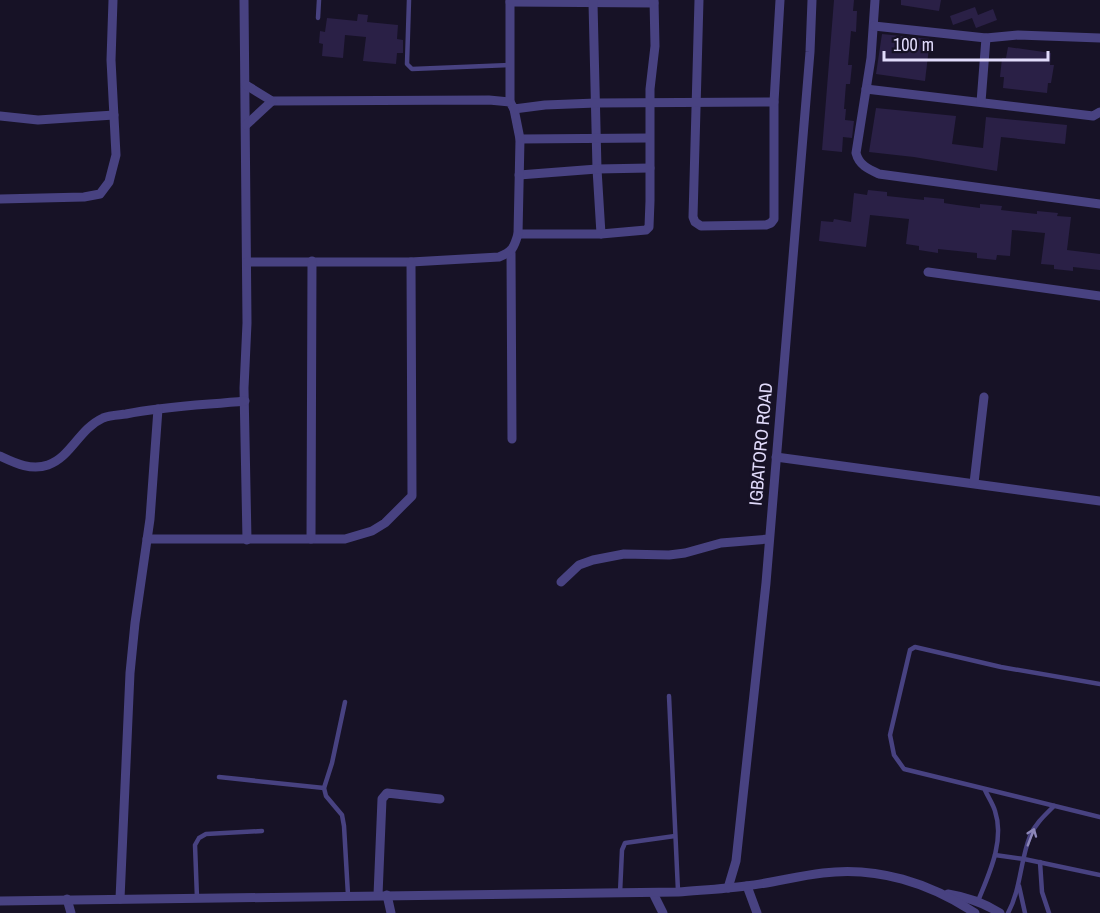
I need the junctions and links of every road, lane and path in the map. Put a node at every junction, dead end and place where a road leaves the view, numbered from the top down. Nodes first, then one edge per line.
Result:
1 (113, 0) edge
2 (244, 0) edge
3 (320, 0) edge
4 (409, 0) edge
5 (699, 0) edge
6 (780, 0) edge
7 (812, 0) edge
8 (875, 0) edge
9 (510, 1) edge
10 (654, 1) edge
11 (593, 3) junction
12 (318, 18) dead end
13 (874, 26) junction
14 (986, 38) junction
15 (1100, 38) edge
16 (510, 65) junction
17 (246, 85) junction
18 (866, 89) junction
19 (272, 101) junction
20 (695, 101) junction
21 (651, 102) junction
22 (774, 102) junction
23 (981, 102) junction
24 (596, 103) junction
25 (512, 106) junction
26 (1099, 114) edge
27 (114, 115) junction
28 (0, 116) edge
29 (246, 125) junction
30 (597, 138) junction
31 (649, 138) junction
32 (520, 139) junction
33 (650, 168) junction
34 (597, 169) junction
35 (519, 175) junction
36 (0, 199) edge
37 (1100, 204) edge
38 (518, 234) junction
39 (601, 234) junction
40 (511, 253) junction
41 (312, 261) junction
42 (247, 262) junction
43 (411, 262) junction
44 (928, 272) dead end
45 (1100, 296) edge
46 (984, 397) dead end
47 (245, 401) junction
48 (158, 409) junction
49 (512, 439) dead end
50 (0, 456) edge
51 (776, 457) junction
52 (974, 483) junction
53 (1100, 501) edge
54 (147, 539) junction
55 (310, 539) junction
56 (769, 539) junction
57 (247, 540) junction
58 (561, 582) dead end
59 (1100, 684) edge
60 (669, 696) dead end
61 (345, 702) dead end
62 (219, 777) dead end
63 (324, 788) junction
64 (985, 790) junction
65 (440, 799) dead end
66 (1054, 806) junction
67 (1100, 817) edge
68 (262, 831) dead end
69 (675, 836) junction
70 (995, 855) junction
71 (1024, 859) junction
72 (1040, 862) junction
73 (1100, 874) edge
74 (1018, 884) junction
75 (747, 886) junction
76 (728, 888) junction
77 (678, 892) junction
78 (620, 893) junction
79 (653, 893) junction
80 (942, 894) junction
81 (382, 895) junction
82 (348, 896) junction
83 (197, 898) junction
84 (67, 899) junction
85 (120, 899) junction
86 (0, 901) edge
87 (978, 901) junction
88 (71, 913) edge
89 (392, 913) edge
90 (663, 913) edge
91 (757, 913) edge
92 (975, 913) edge
93 (1000, 913) edge
94 (1008, 913) edge
95 (1025, 913) edge
96 (1049, 913) edge

1 - 27 street
2 - 17 street
3 - 12 lane
4 - 16 lane
5 - 20 street
6 - 22 street
7 - 51 street, IGBATORO ROAD
8 - 13 street
9 - 11 street
9 - 16 street
10 - 11 street
10 - 21 street
11 - 24 street
13 - 14 street
13 - 18 street
14 - 15 street
14 - 23 street
16 - 25 street
17 - 19 street
17 - 29 street
18 - 23 street
18 - 37 street
19 - 25 street
19 - 29 street
20 - 21 street
20 - 22 street
20 - 22 street
21 - 24 street
21 - 31 street
23 - 26 street
24 - 25 street
24 - 30 street
25 - 32 street
27 - 28 street
27 - 36 street
29 - 42 street
30 - 31 street
30 - 32 street
30 - 34 street
31 - 33 street
32 - 35 street
33 - 34 street
33 - 39 street
34 - 35 street
34 - 39 street
35 - 38 street
38 - 39 street
38 - 40 street
40 - 43 street
40 - 49 street
41 - 42 street
41 - 43 street
41 - 55 street
42 - 47 street
43 - 55 street
44 - 45 street
46 - 52 street
47 - 48 street
47 - 57 street
48 - 50 street
48 - 54 street
51 - 52 street
51 - 56 street, IGBATORO ROAD
52 - 53 street
54 - 57 street
54 - 85 street
55 - 57 street
56 - 58 street
56 - 76 street, IGBATORO ROAD
59 - 64 lane
60 - 69 lane
61 - 63 lane
62 - 63 lane
63 - 82 lane
64 - 66 lane
64 - 70 lane
65 - 81 street
66 - 67 lane
71 -> 66 lane
68 - 83 lane
69 - 77 lane
69 - 78 lane
70 - 71 lane
70 - 87 lane
71 - 72 lane
71 - 74 lane
72 - 73 lane
72 - 96 lane
74 - 94 lane
74 - 95 lane
75 - 76 street
75 - 80 street
75 - 91 street
76 - 77 street
77 - 79 street
78 - 79 street
78 - 81 street
79 - 90 street
80 - 87 street
80 - 92 street
81 - 82 street
81 - 89 street
82 - 83 street
83 - 85 street
84 - 85 street
84 - 86 street
84 - 88 street
87 - 93 street

